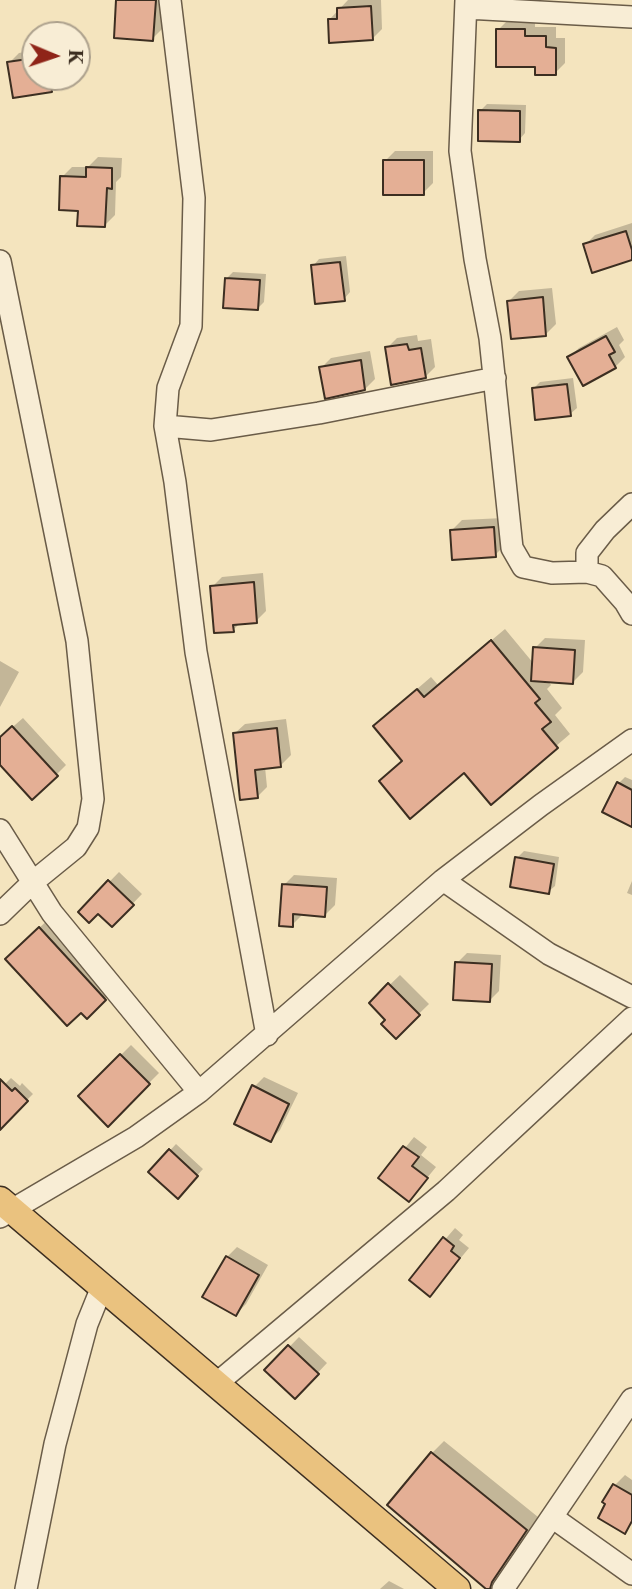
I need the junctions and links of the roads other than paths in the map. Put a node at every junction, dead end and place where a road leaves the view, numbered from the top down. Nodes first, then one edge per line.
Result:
1 (170, 0) edge
2 (466, 4) edge
3 (632, 17) edge
4 (0, 261) edge
5 (495, 378) junction
6 (165, 426) junction
7 (632, 504) edge
8 (587, 572) junction
9 (632, 614) edge
10 (626, 752) edge
11 (0, 830) edge
12 (443, 880) junction
13 (33, 882) junction
14 (0, 914) edge
15 (632, 997) edge
16 (632, 1018) edge
17 (267, 1035) junction
18 (199, 1093) junction
19 (4, 1208) edge
20 (102, 1287) junction
21 (216, 1384) junction
22 (632, 1399) edge
23 (552, 1517) junction
24 (632, 1574) edge
25 (26, 1589) edge
26 (457, 1589) edge
27 (503, 1589) edge

1 - 6 street
2 - 3 street
2 - 5 street
4 - 13 street
5 - 6 street
5 - 8 street
6 - 17 street
7 - 8 street
8 - 9 street
10 - 12 street
11 - 13 street
12 - 15 street
12 - 17 street
13 - 14 street
13 - 18 street
16 - 21 street
17 - 18 street
18 - 19 street
19 - 20 main road
20 - 21 main road
20 - 25 street
21 - 26 main road
22 - 23 street
23 - 24 street
23 - 27 street

